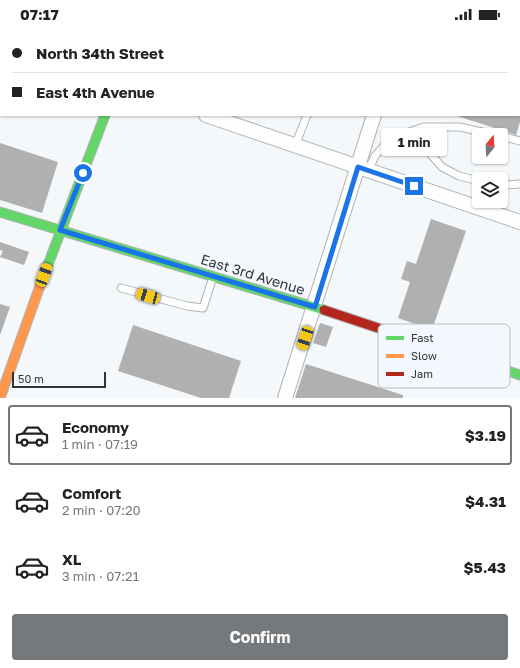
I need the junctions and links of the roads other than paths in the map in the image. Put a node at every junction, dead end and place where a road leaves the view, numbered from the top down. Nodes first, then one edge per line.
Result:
1 (105, 116) edge
2 (209, 116) edge
3 (307, 116) edge
4 (374, 116) edge
5 (424, 127) junction
6 (472, 130) edge
7 (508, 138) edge
8 (520, 141) edge
9 (295, 146) junction
10 (363, 169) junction
11 (472, 179) edge
12 (520, 184) edge
13 (508, 185) edge
14 (0, 212) edge
15 (520, 222) edge
16 (60, 230) junction
17 (213, 276) junction
18 (121, 288) dead end
19 (315, 307) junction
20 (378, 328) edge
21 (510, 372) edge
22 (520, 375) edge
23 (3, 379) edge
24 (0, 398) edge
25 (285, 398) edge

1 - 16 street
2 - 9 street
3 - 9 lane
4 - 10 street
5 - 6 lane
5 - 10 lane
5 - 11 lane
7 - 8 lane
9 - 10 street
10 - 15 street
10 - 19 street
12 - 13 lane
14 - 16 street, East 3rd Avenue
16 - 17 street, East 3rd Avenue
16 - 23 street
17 - 18 lane
17 - 19 street, East 3rd Avenue
19 - 20 street, East 3rd Avenue
19 - 25 street
21 - 22 street, East 3rd Avenue
23 - 24 street

